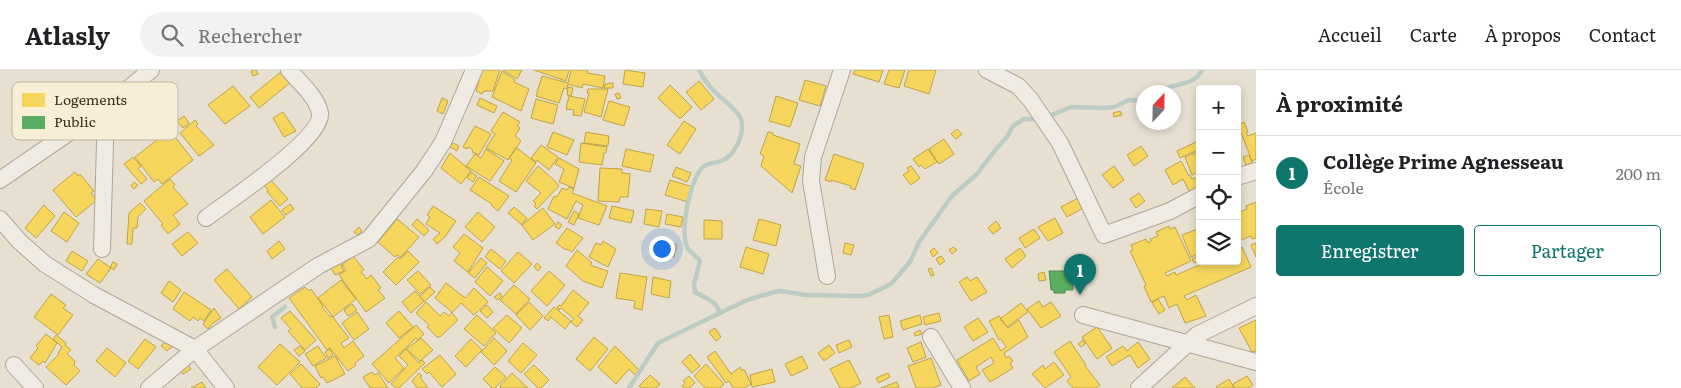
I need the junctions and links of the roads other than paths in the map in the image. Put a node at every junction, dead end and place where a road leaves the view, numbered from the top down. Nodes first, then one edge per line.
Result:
1 (151, 70) edge
2 (289, 70) edge
3 (474, 70) edge
4 (842, 70) edge
5 (987, 70) edge
6 (136, 82) edge
7 (58, 140) edge
8 (105, 140) edge
9 (1256, 171) edge
10 (1241, 176) edge
11 (0, 180) edge
12 (1196, 197) edge
13 (206, 218) dead end
14 (0, 219) edge
15 (102, 249) dead end
16 (827, 276) dead end
17 (1256, 306) edge
18 (1083, 315) dead end
19 (931, 336) dead end
20 (1188, 344) junction
21 (195, 349) junction
22 (1256, 362) edge
23 (14, 365) dead end
24 (35, 388) edge
25 (149, 388) edge
26 (226, 388) edge
27 (962, 388) edge
28 (1139, 388) edge

1 - 6 street
2 - 13 street
3 - 21 street
4 - 16 street
5 - 12 street
7 - 11 street
8 - 15 street
9 - 10 street
14 - 21 street
17 - 20 street
18 - 20 street
19 - 27 street
20 - 22 street
20 - 28 street
21 - 25 street
21 - 26 street
23 - 24 street

